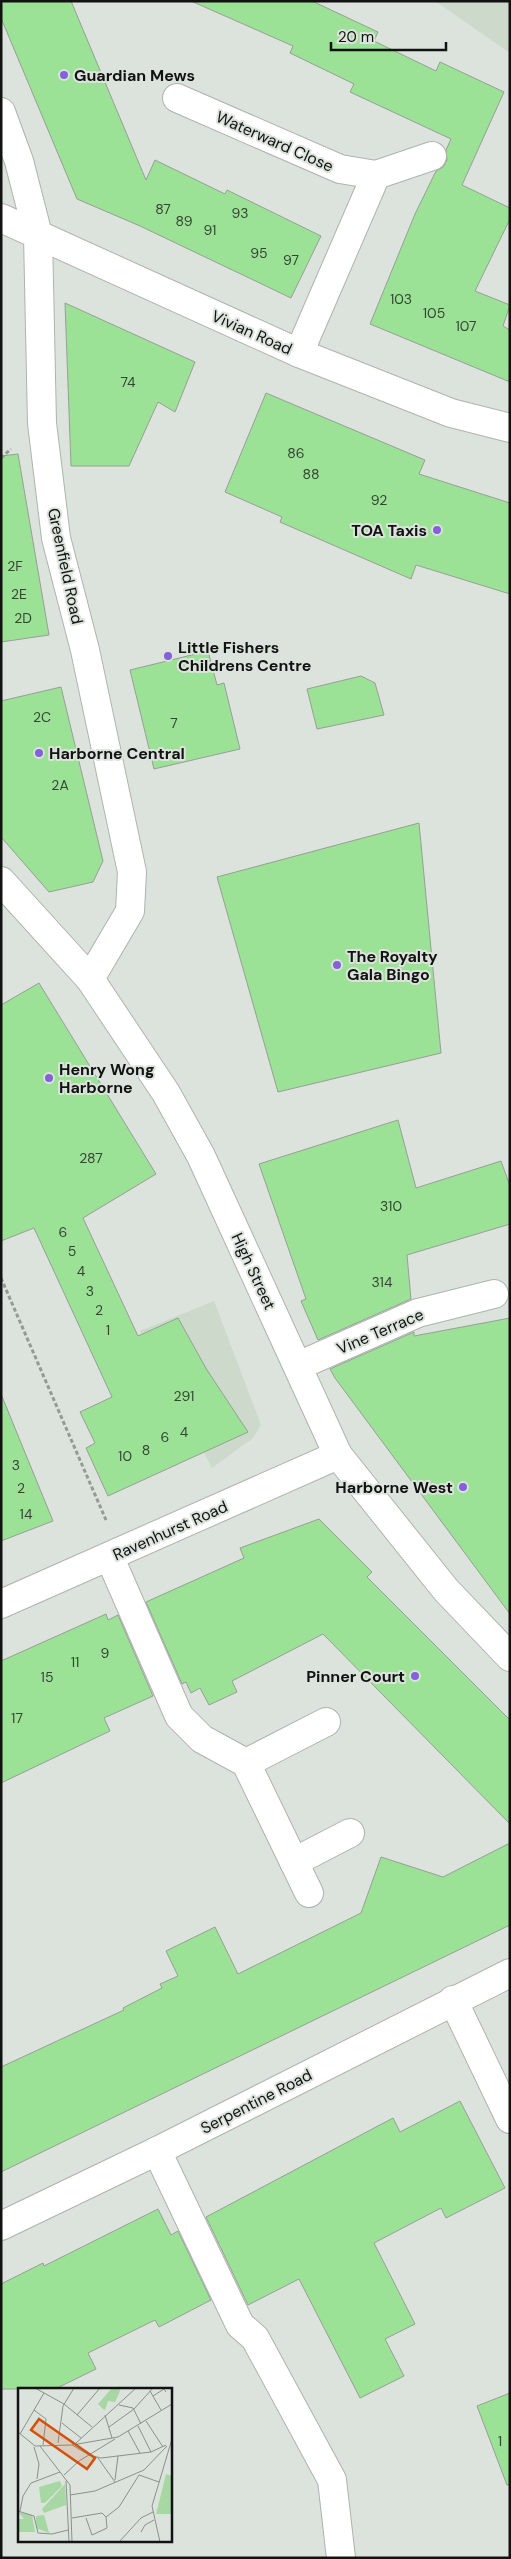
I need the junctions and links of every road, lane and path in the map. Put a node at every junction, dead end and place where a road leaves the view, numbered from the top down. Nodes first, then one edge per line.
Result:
1 (177, 98) dead end
2 (1, 112) edge
3 (432, 156) dead end
4 (376, 175) junction
5 (1, 218) edge
6 (38, 235) junction
7 (299, 353) junction
8 (510, 428) edge
9 (4, 888) edge
10 (90, 979) junction
11 (1, 1278) edge
12 (494, 1294) dead end
13 (298, 1366) junction
14 (338, 1455) junction
15 (115, 1555) junction
16 (1, 1604) edge
17 (510, 1657) edge
18 (326, 1722) dead end
19 (246, 1763) junction
20 (350, 1834) dead end
21 (294, 1862) junction
22 (309, 1893) dead end
23 (510, 1973) edge
24 (454, 2000) junction
25 (510, 2119) edge
26 (157, 2151) junction
27 (1, 2226) edge
28 (341, 2558) edge

1 - 4 street, Waterward Close
2 - 6 street, Greenfield Road
3 - 4 street, Waterward Close
4 - 7 street
5 - 6 street, Vivian Road
6 - 7 street, Vivian Road
6 - 10 street, Greenfield Road
7 - 8 street, Vivian Road
9 - 10 street, High Street
10 - 13 street, High Street
11 - 15 path
12 - 13 street, Vine Terrace
13 - 14 street, High Street
14 - 15 street, Ravenhurst Road
14 - 17 street, High Street
15 - 16 street, Ravenhurst Road
15 - 19 street
18 - 19 street
19 - 21 street
20 - 21 street
21 - 22 street
23 - 24 street, Serpentine Road
24 - 25 street
24 - 26 street, Serpentine Road
26 - 27 street, Serpentine Road
26 - 28 street

